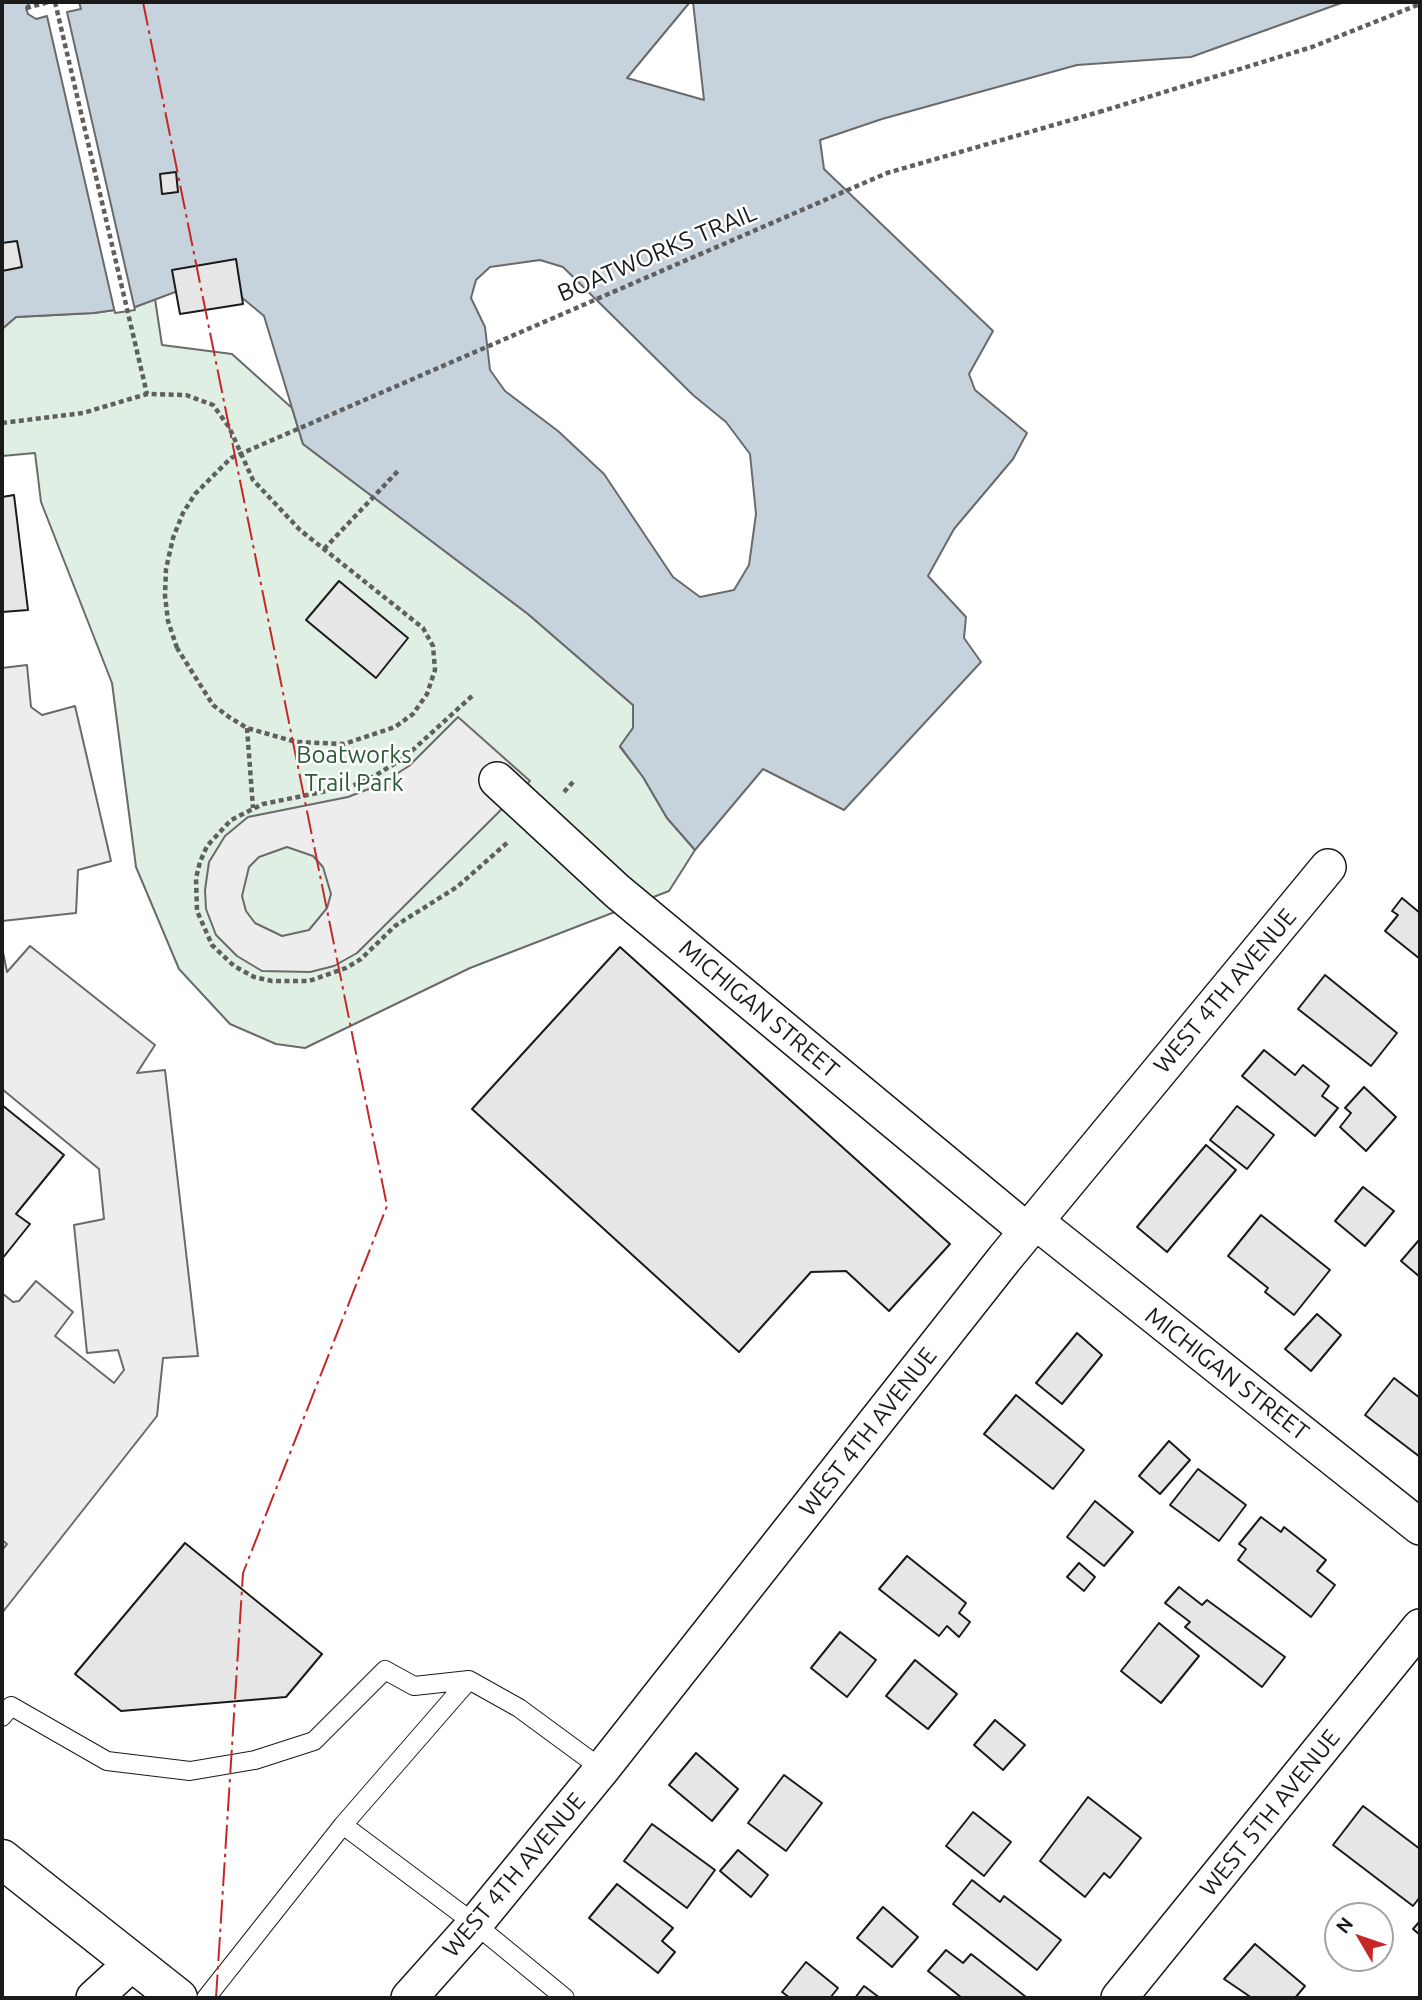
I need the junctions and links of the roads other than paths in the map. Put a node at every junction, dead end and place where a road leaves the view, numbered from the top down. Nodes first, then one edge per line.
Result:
1 (497, 780) dead end
2 (1328, 867) dead end
3 (1031, 1226) junction
4 (1420, 1527) edge
5 (1420, 1627) edge
6 (469, 1680) junction
7 (2, 1717) edge
8 (602, 1769) junction
9 (344, 1825) junction
10 (2, 1859) edge
11 (475, 1924) junction
12 (132, 1963) junction
13 (94, 1998) edge
14 (178, 1998) edge
15 (206, 1998) edge
16 (409, 1998) edge
17 (565, 1998) edge
18 (1119, 1998) edge

1 - 3 street, MICHIGAN STREET
2 - 3 street, WEST 4TH AVENUE
3 - 4 street, MICHIGAN STREET
3 - 8 street, WEST 4TH AVENUE
5 - 18 street, WEST 5TH AVENUE
6 - 7 lane
6 - 8 lane
6 - 9 lane
8 - 11 street, WEST 4TH AVENUE
9 - 11 lane
9 - 15 lane
10 - 12 main road
11 - 16 street, WEST 4TH AVENUE
11 - 17 lane
12 - 13 street
12 - 14 main road

